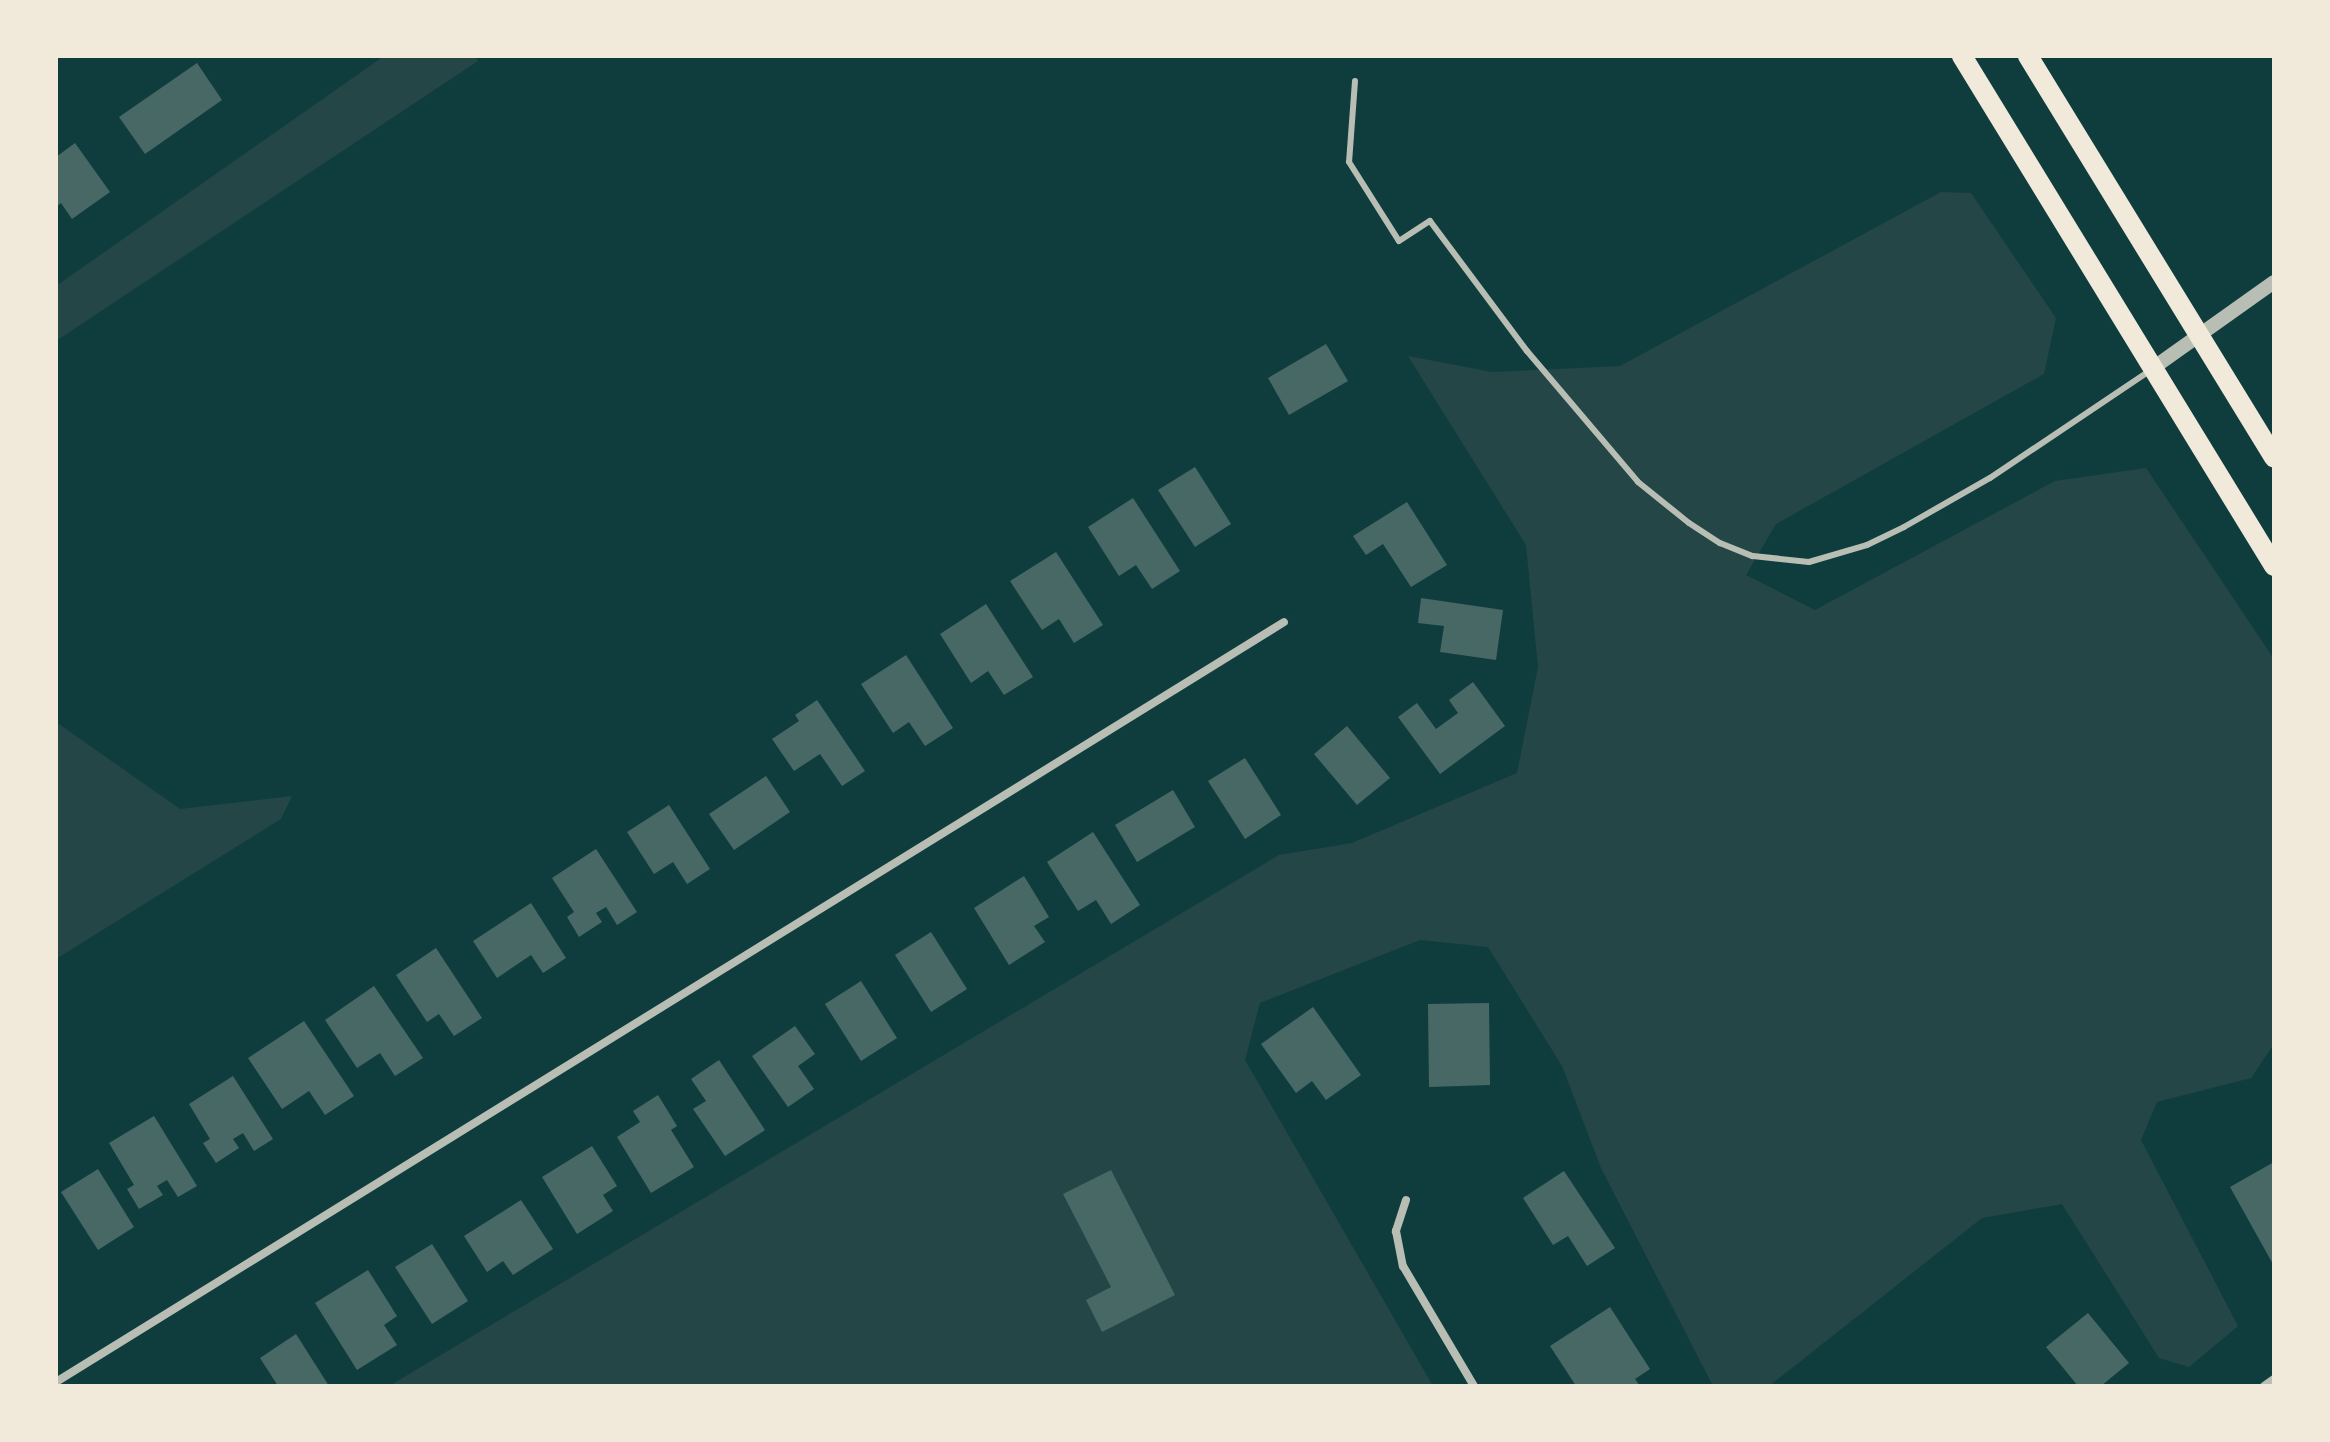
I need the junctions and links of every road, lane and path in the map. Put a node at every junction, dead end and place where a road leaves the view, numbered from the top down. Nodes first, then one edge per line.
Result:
1 (1962, 56) edge
2 (2028, 56) edge
3 (1355, 81) dead end
4 (2274, 282) edge
5 (2198, 334) junction
6 (2153, 368) junction
7 (2274, 458) edge
8 (2274, 566) edge
9 (1284, 622) dead end
10 (1406, 1200) dead end
11 (2274, 1379) edge
12 (56, 1382) edge
13 (1474, 1386) edge
14 (2264, 1386) edge

1 - 6 main road
2 - 5 main road
3 - 6 lane
4 - 5 street
5 - 6 street
5 - 7 main road
6 - 8 main road
9 - 12 street
10 - 13 street
11 - 14 street

